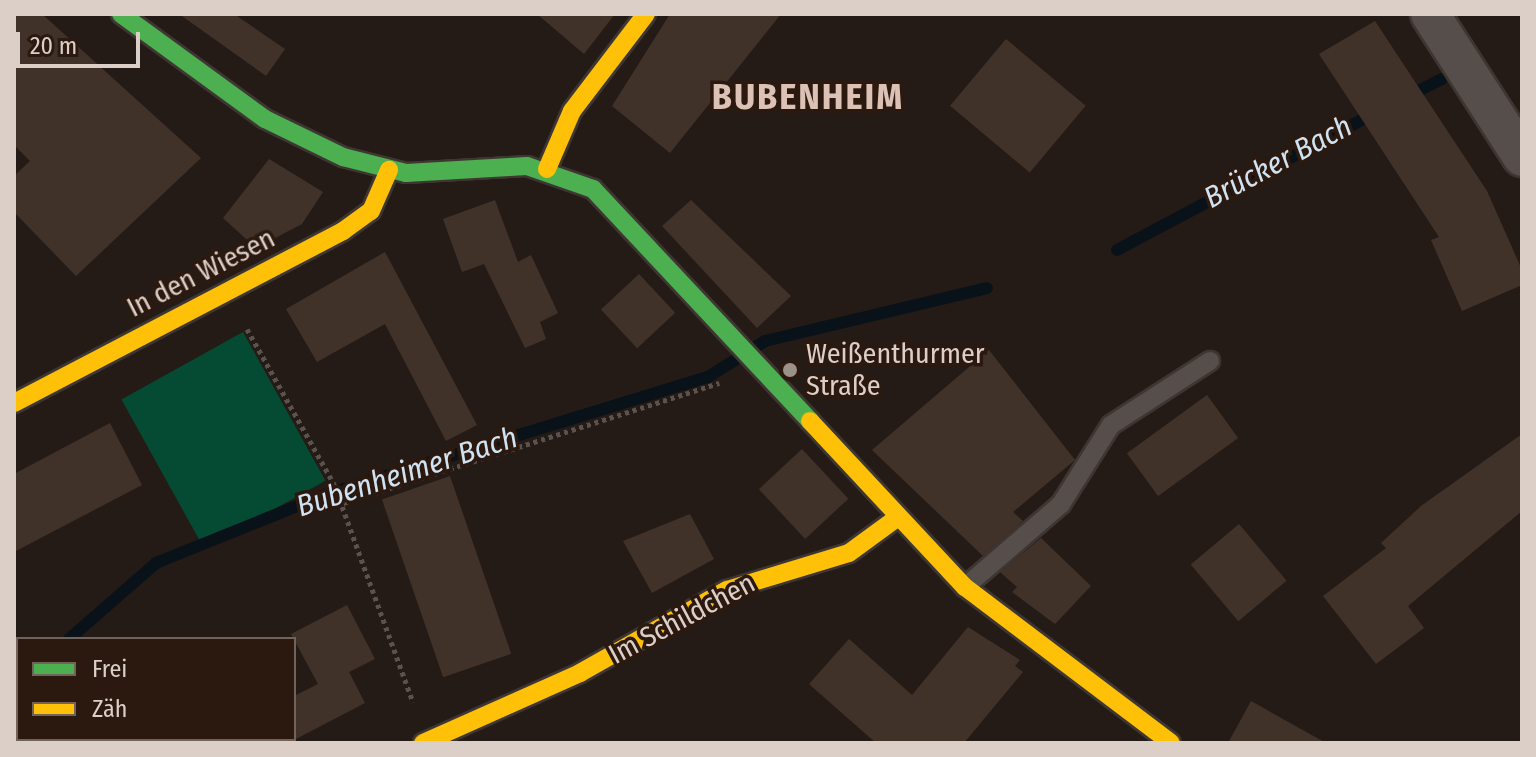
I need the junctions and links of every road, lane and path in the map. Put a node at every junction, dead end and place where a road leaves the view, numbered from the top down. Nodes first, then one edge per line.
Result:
1 (121, 14) edge
2 (646, 14) edge
3 (1430, 14) edge
4 (1522, 157) edge
5 (547, 169) junction
6 (389, 170) junction
7 (226, 291) junction
8 (1210, 361) dead end
9 (760, 370) junction
10 (14, 403) edge
11 (341, 501) junction
12 (898, 517) junction
13 (965, 587) junction
14 (468, 734) edge
15 (425, 742) edge
16 (1171, 743) edge

1 - 6 main road
2 - 5 main road
3 - 4 street
5 - 6 main road
5 - 9 main road
6 - 7 main road, In den Wiesen
7 - 10 main road, In den Wiesen
7 - 11 path
8 - 13 lane
9 - 11 path
9 - 12 main road
11 - 15 path
12 - 13 main road
12 - 14 main road, Im Schildchen
13 - 16 main road
14 - 15 main road, Im Schildchen

